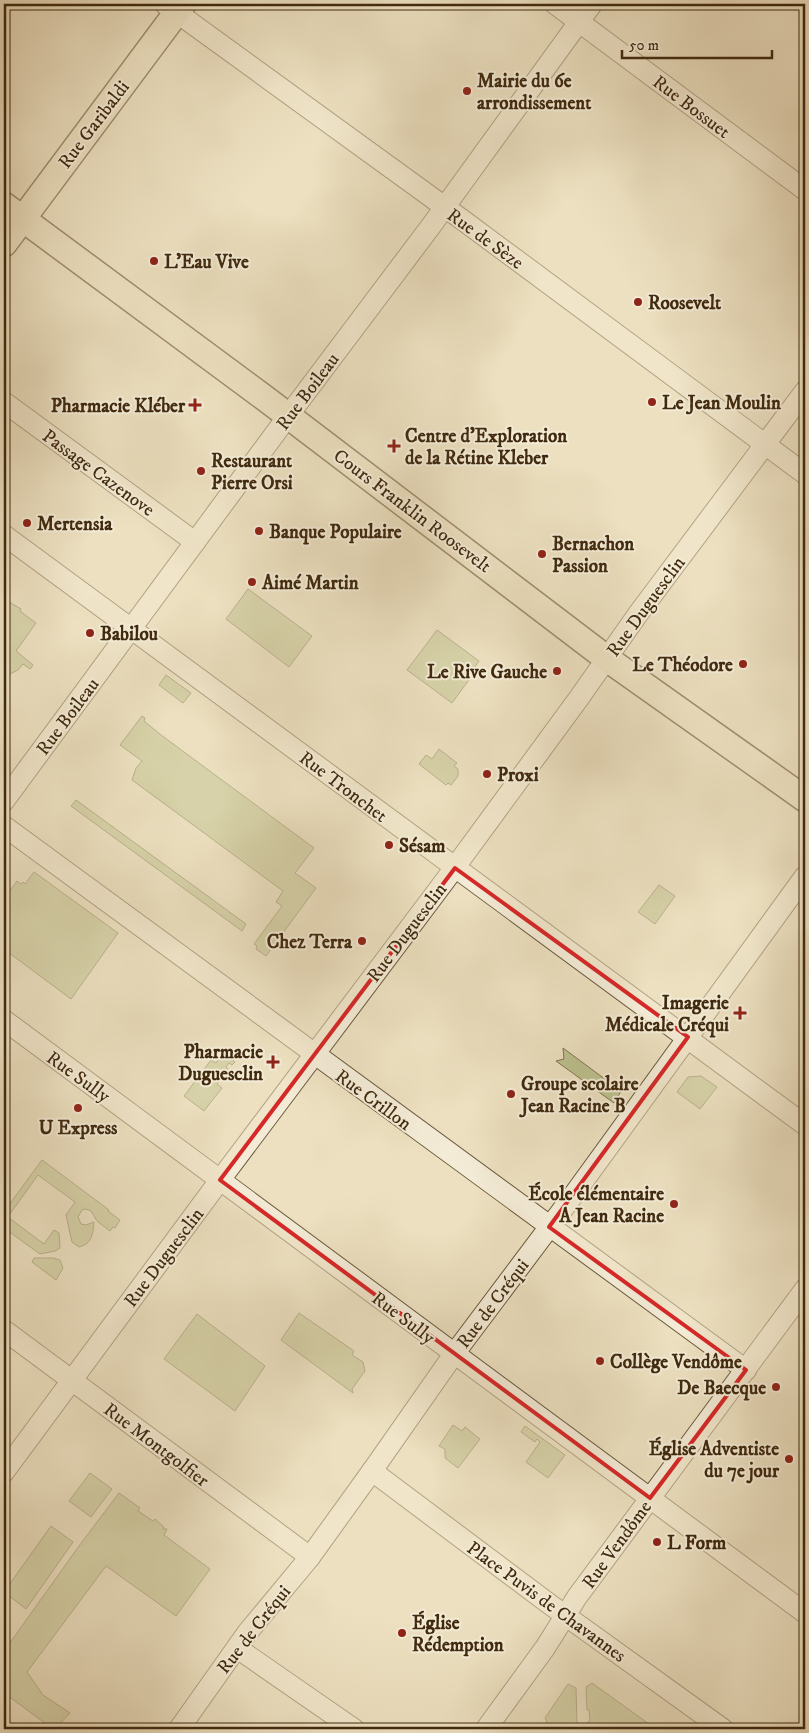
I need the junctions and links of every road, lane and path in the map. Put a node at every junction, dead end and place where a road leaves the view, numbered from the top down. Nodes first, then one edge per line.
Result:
1 (555, 4) edge
2 (592, 4) edge
3 (175, 6) edge
4 (579, 22) junction
5 (805, 190) edge
6 (444, 207) junction
7 (13, 212) edge
8 (4, 244) edge
9 (805, 391) edge
10 (4, 402) edge
11 (288, 416) junction
12 (764, 444) junction
13 (805, 474) edge
14 (4, 535) edge
15 (195, 542) junction
16 (132, 629) junction
17 (606, 658) junction
18 (805, 799) edge
19 (4, 801) edge
20 (4, 826) edge
21 (454, 868) junction
22 (805, 876) edge
23 (4, 1020) edge
24 (688, 1037) junction
25 (314, 1054) junction
26 (805, 1126) edge
27 (220, 1180) junction
28 (550, 1227) junction
29 (805, 1290) edge
30 (4, 1330) edge
31 (454, 1354) junction
32 (746, 1370) junction
33 (71, 1380) junction
34 (372, 1471) junction
35 (4, 1472) edge
36 (650, 1498) junction
37 (310, 1557) junction
38 (805, 1613) edge
39 (566, 1615) junction
40 (237, 1648) junction
41 (179, 1729) edge
42 (354, 1729) edge
43 (486, 1729) edge
44 (723, 1729) edge

1 - 4 street, Rue Bossuet
2 - 4 street, Rue Boileau
3 - 6 street, Rue de Sèze
3 - 7 main road, Rue Garibaldi
4 - 5 street, Rue Bossuet
4 - 6 street, Rue Boileau
6 - 11 street, Rue Boileau
6 - 12 street, Rue de Sèze
7 - 8 main road, Rue Garibaldi
7 - 11 main road, Cours Franklin Roosevelt
9 - 12 street, Rue Duguesclin
10 - 15 street, Passage Cazenove
11 - 15 street, Rue Boileau
11 - 17 main road, Cours Franklin Roosevelt
12 - 13 street, Rue de Sèze
12 - 17 street, Rue Duguesclin
14 - 16 street, Rue Tronchet
15 - 16 street, Rue Boileau
16 - 19 street, Rue Boileau
16 - 21 street, Rue Tronchet
17 - 18 main road, Cours Franklin Roosevelt
17 - 21 street, Rue Duguesclin
20 - 25 street, Rue Crillon
21 - 24 street, Rue Tronchet
21 - 25 street, Rue Duguesclin
22 - 24 street, Rue de Créqui
23 - 27 street, Rue Sully
24 - 26 street, Rue Tronchet
24 - 28 street, Rue de Créqui
25 - 27 street, Rue Duguesclin
25 - 28 street, Rue Crillon
27 - 31 street, Rue Sully
27 - 33 street, Rue Duguesclin
28 - 31 street, Rue de Créqui
28 - 32 street, Rue Crillon
29 - 32 street, Rue Vendôme
30 - 33 street, Rue Montgolfier
31 - 34 street, Rue de Créqui
31 - 36 street, Rue Sully
32 - 36 street, Rue Vendôme
33 - 35 street, Rue Duguesclin
33 - 37 street, Rue Montgolfier
34 - 37 street, Rue de Créqui
34 - 39 street, Place Puvis de Chavannes
36 - 38 street, Rue Sully
36 - 39 street, Rue Vendôme
37 - 40 street, Rue de Créqui
39 - 43 street, Rue Vendôme
39 - 44 street, Place Puvis de Chavannes
40 - 41 street, Rue de Créqui
40 - 42 street

